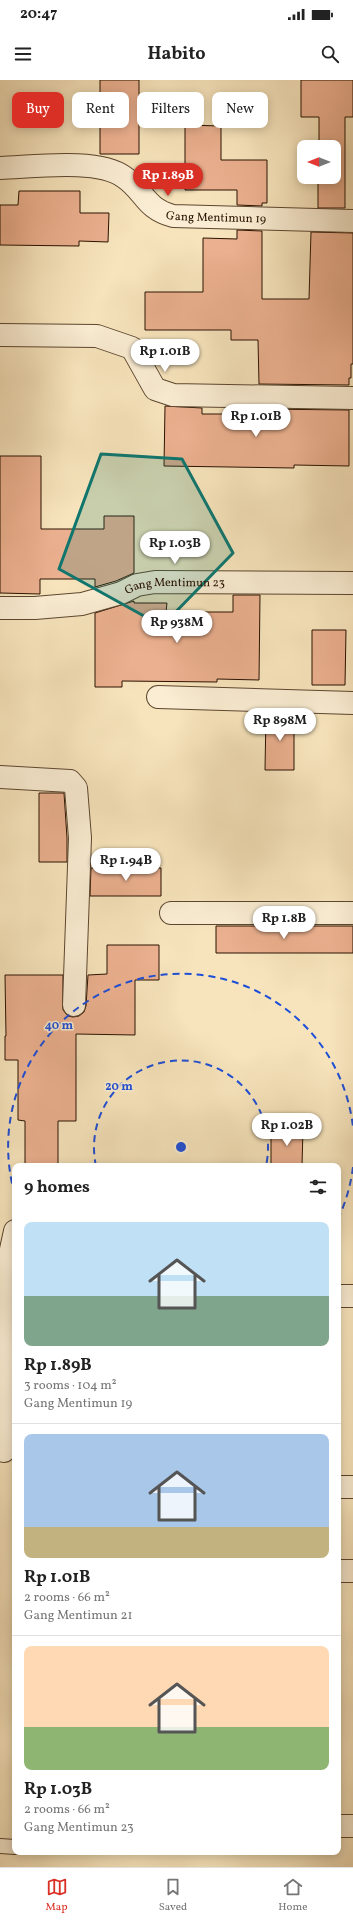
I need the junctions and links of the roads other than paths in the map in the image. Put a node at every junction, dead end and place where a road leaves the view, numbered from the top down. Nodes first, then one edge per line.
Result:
1 (0, 168) edge
2 (353, 221) edge
3 (0, 335) edge
4 (353, 398) edge
5 (353, 583) edge
6 (0, 608) edge
7 (158, 697) dead end
8 (353, 703) edge
9 (0, 777) edge
10 (171, 913) dead end
11 (353, 913) edge
12 (74, 1005) dead end
13 (12, 1245) edge
14 (341, 1296) edge
15 (353, 1296) edge
16 (6, 1452) edge
17 (341, 1487) edge
18 (353, 1487) edge
19 (341, 1571) edge
20 (353, 1571) edge
21 (341, 1826) edge
22 (353, 1826) edge
23 (0, 1846) edge
24 (12, 1847) edge

1 - 2 street, Gang Mentimun 19
3 - 4 street
5 - 6 street, Gang Mentimun 23
7 - 8 street
9 - 12 street
10 - 11 street
13 - 16 street
14 - 15 street
17 - 18 street
19 - 20 street
21 - 22 street
23 - 24 lane

